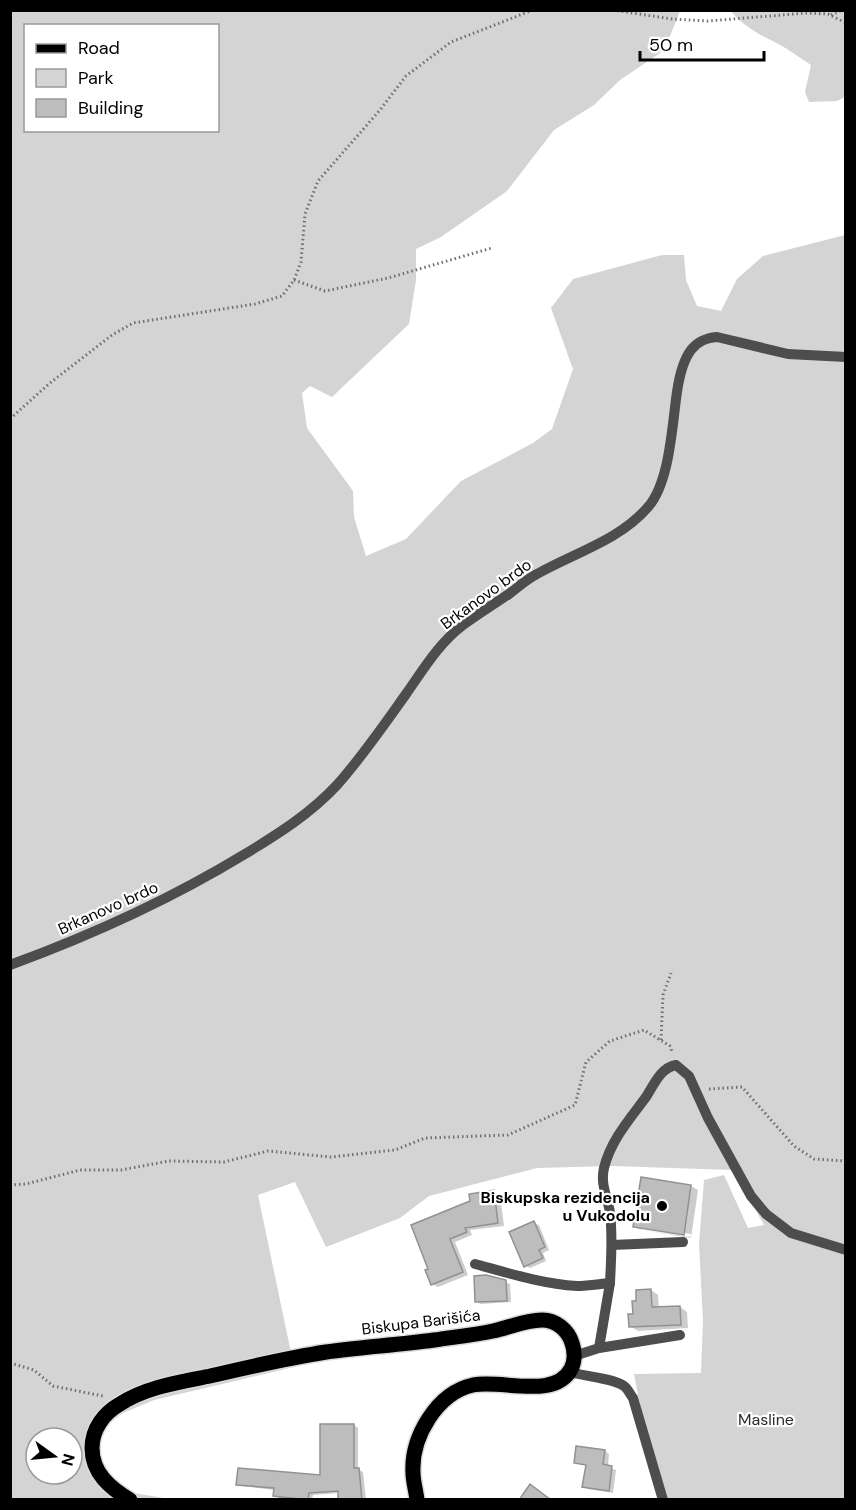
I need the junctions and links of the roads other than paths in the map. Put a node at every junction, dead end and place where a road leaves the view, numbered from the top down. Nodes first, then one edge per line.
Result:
1 (846, 357) edge
2 (10, 965) edge
3 (683, 1242) dead end
4 (612, 1245) junction
5 (846, 1250) edge
6 (475, 1264) dead end
7 (610, 1283) junction
8 (680, 1335) dead end
9 (599, 1348) junction
10 (574, 1356) junction
11 (569, 1372) junction
12 (130, 1500) edge
13 (417, 1500) edge
14 (663, 1500) edge

1 - 2 street, Brkanovo brdo
3 - 4 street
4 - 5 street
4 - 7 street
6 - 7 street
7 - 9 street
8 - 9 street
9 - 10 street
10 - 11 main road
10 - 12 main road, Biskupa Barišića
11 - 13 main road
11 - 14 street

